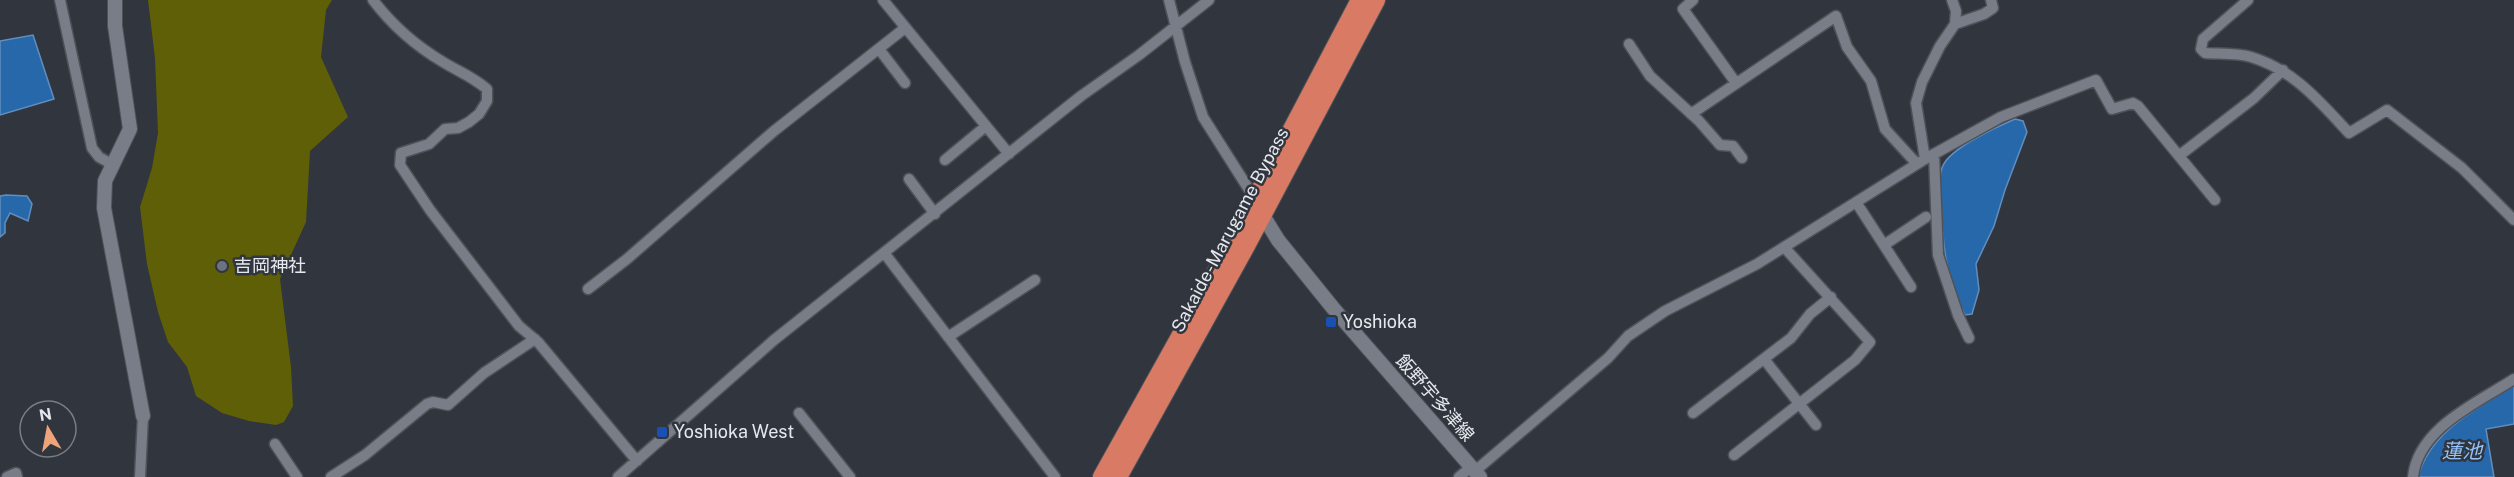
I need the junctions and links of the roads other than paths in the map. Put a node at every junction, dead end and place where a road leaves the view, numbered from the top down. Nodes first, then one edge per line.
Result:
1 (60, 0) edge
2 (115, 0) edge
3 (373, 0) edge
4 (883, 0) edge
5 (1169, 0) edge
6 (1209, 0) edge
7 (1360, 0) edge
8 (1376, 0) edge
9 (1693, 0) edge
10 (1952, 0) edge
11 (1991, 0) edge
12 (2248, 0) edge
13 (1955, 24) junction
14 (1177, 26) junction
15 (905, 28) junction
16 (1629, 44) dead end
17 (879, 49) junction
18 (1339, 66) junction
19 (2283, 70) junction
20 (905, 83) dead end
21 (1736, 83) junction
22 (1691, 114) junction
23 (986, 126) junction
24 (1009, 154) junction
25 (2180, 155) junction
26 (1742, 158) dead end
27 (1925, 159) junction
28 (945, 160) dead end
29 (113, 165) junction
30 (909, 179) dead end
31 (2215, 200) dead end
32 (1856, 202) junction
33 (1258, 207) junction
34 (935, 214) junction
35 (1926, 218) dead end
36 (2514, 220) edge
37 (1884, 245) junction
38 (1784, 247) junction
39 (885, 254) junction
40 (1035, 280) dead end
41 (1911, 287) dead end
42 (588, 289) dead end
43 (1831, 297) junction
44 (948, 337) junction
45 (1969, 338) dead end
46 (535, 339) junction
47 (1764, 359) junction
48 (2514, 379) edge
49 (1799, 404) junction
50 (799, 413) dead end
51 (1693, 413) dead end
52 (142, 416) joint
53 (1816, 425) dead end
54 (275, 444) dead end
55 (1734, 455) dead end
56 (637, 461) junction
57 (1475, 472) edge
58 (7, 477) edge
59 (17, 477) edge
60 (141, 477) edge
61 (297, 477) edge
62 (331, 477) edge
63 (618, 477) edge
64 (850, 477) edge
65 (1055, 477) edge
66 (1102, 477) edge
67 (1118, 477) edge
68 (1459, 477) edge
69 (2412, 477) edge

1 - 29 street
2 - 29 street
3 - 46 street
4 - 15 street
5 - 14 street
6 - 14 street
7 - 18 highway, Sakaide-Marugame Bypass
8 - 18 highway, Sakaide-Marugame Bypass
9 - 21 street
10 - 13 street
11 - 13 street
12 - 19 street
13 - 27 street
14 - 24 street
14 - 33 street
15 - 17 street
15 - 23 street
16 - 22 street
17 - 20 street
17 - 42 street
18 - 33 highway, Sakaide-Marugame Bypass
19 - 25 street
19 - 36 street
21 - 22 street
21 - 27 street
22 - 26 street
23 - 24 street
23 - 28 street
24 - 34 street
25 - 27 street
25 - 31 street
27 - 32 street
27 - 45 street
29 - 52 street
30 - 34 street
32 - 37 street
32 - 38 street
33 - 57 street, 飯野宇多津線
33 - 66 highway, Sakaide-Marugame Bypass
33 - 67 highway, Sakaide-Marugame Bypass
34 - 39 street
35 - 37 street
37 - 41 street
38 - 43 street
38 - 57 street
39 - 44 street
39 - 56 street
40 - 44 street
43 - 47 street
43 - 49 street
44 - 65 street
46 - 56 street
46 - 62 street
47 - 49 street
47 - 51 street
48 - 69 street
49 - 53 street
49 - 55 street
50 - 64 street
52 - 60 street
54 - 61 street
56 - 63 street
57 - 68 street
58 - 59 street

